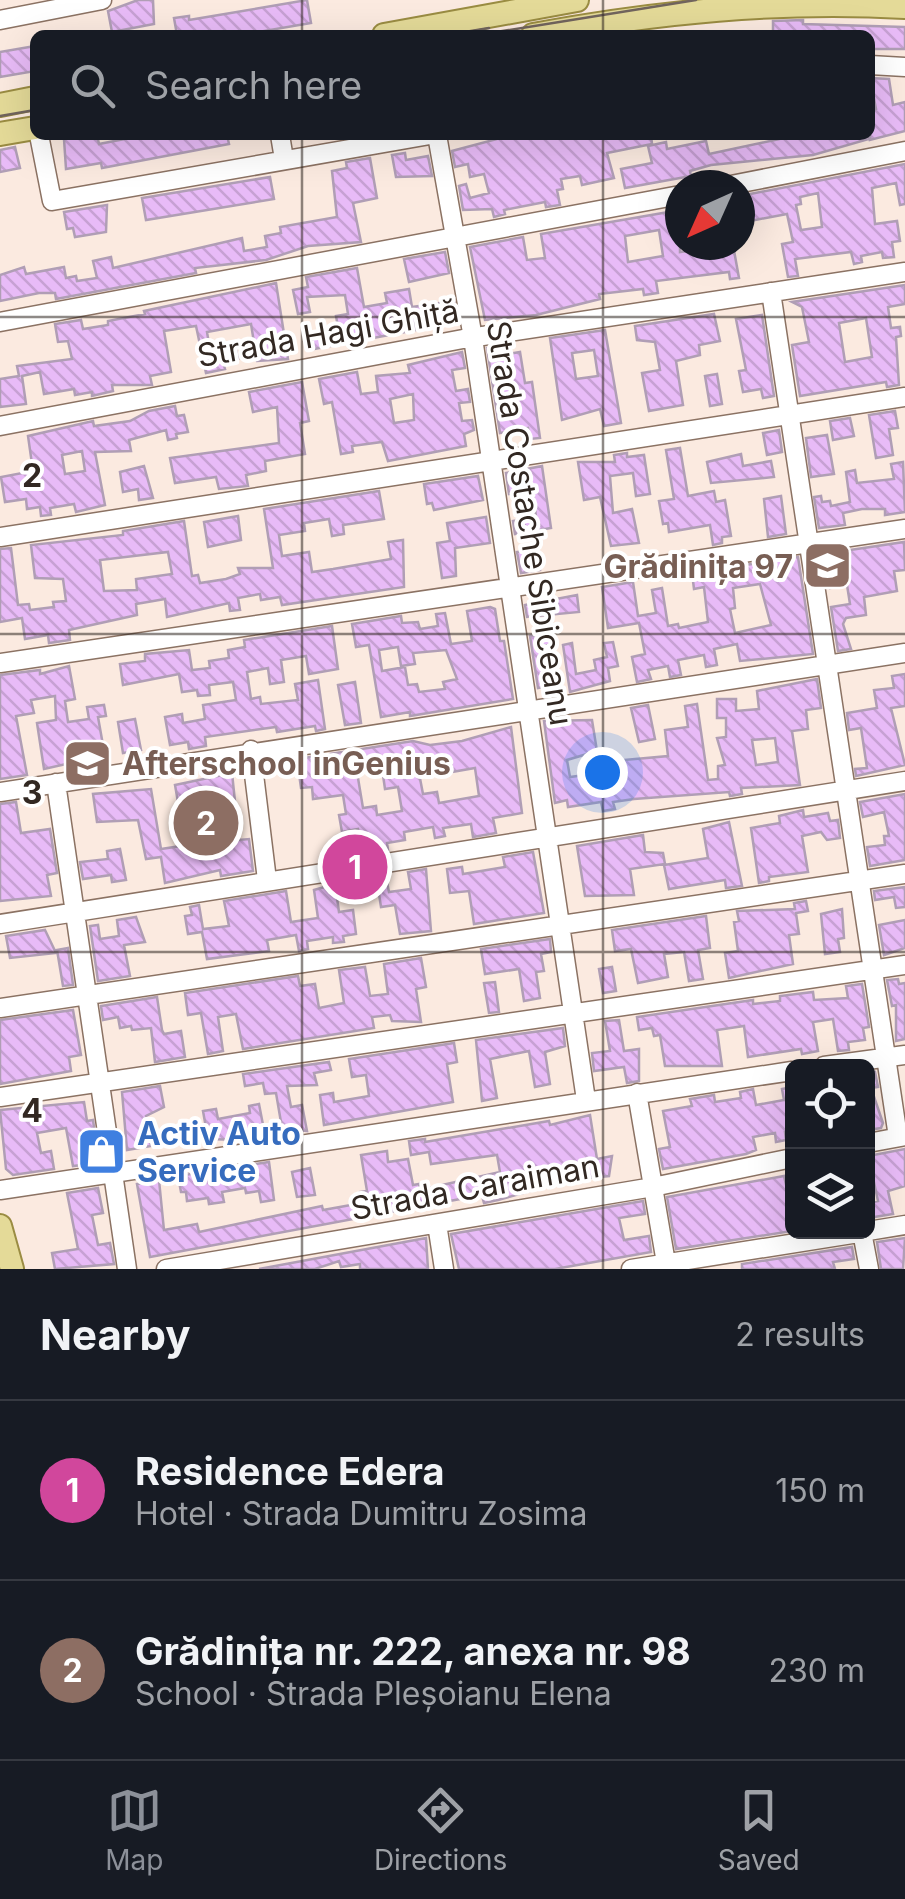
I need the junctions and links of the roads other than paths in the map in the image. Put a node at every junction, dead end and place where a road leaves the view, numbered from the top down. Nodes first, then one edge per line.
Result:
1 (102, 0) edge
2 (577, 0) edge
3 (905, 8) edge
4 (0, 20) edge
5 (412, 30) edge
6 (566, 30) edge
7 (875, 64) edge
8 (905, 66) edge
9 (30, 99) edge
10 (0, 105) edge
11 (30, 129) edge
12 (0, 134) edge
13 (40, 140) edge
14 (281, 140) edge
15 (401, 140) edge
16 (435, 140) edge
17 (905, 152) edge
18 (284, 158) junction
19 (755, 180) edge
20 (665, 198) edge
21 (454, 238) junction
22 (905, 272) edge
23 (771, 292) junction
24 (0, 322) edge
25 (473, 338) junction
26 (905, 396) edge
27 (792, 412) junction
28 (0, 426) edge
29 (491, 463) junction
30 (905, 529) edge
31 (0, 537) edge
32 (812, 542) junction
33 (509, 586) junction
34 (905, 653) edge
35 (828, 663) junction
36 (0, 664) edge
37 (528, 713) junction
38 (250, 750) junction
39 (905, 781) edge
40 (56, 782) junction
41 (845, 790) junction
42 (0, 792) edge
43 (550, 839) junction
44 (905, 874) edge
45 (267, 880) junction
46 (858, 880) junction
47 (74, 912) junction
48 (0, 924) edge
49 (562, 926) junction
50 (905, 964) edge
51 (874, 970) junction
52 (85, 998) junction
53 (0, 1008) edge
54 (574, 1014) junction
55 (896, 1056) edge
56 (785, 1072) edge
57 (98, 1084) junction
58 (637, 1093) junction
59 (0, 1097) edge
60 (586, 1100) junction
61 (902, 1136) edge
62 (875, 1142) edge
63 (785, 1159) edge
64 (112, 1172) junction
65 (653, 1187) junction
66 (0, 1190) edge
67 (437, 1224) junction
68 (905, 1225) edge
69 (0, 1226) edge
70 (875, 1230) edge
71 (834, 1239) edge
72 (865, 1239) edge
73 (744, 1260) edge
74 (666, 1263) junction
75 (173, 1268) edge
76 (12, 1269) edge
77 (127, 1269) edge
78 (444, 1269) edge
79 (631, 1269) edge
80 (869, 1269) edge

1 - 4 street
2 - 5 main road
3 - 6 main road
7 - 8 street
9 - 10 main road
11 - 12 main road
13 - 18 street
14 - 18 street
15 - 18 street
16 - 21 street, Strada Costache Sibiceanu
17 - 19 street
20 - 21 street
21 - 24 street
21 - 25 street, Strada Costache Sibiceanu
22 - 23 street, Strada Hagi Ghiță
23 - 25 street, Strada Hagi Ghiță
23 - 27 street
25 - 28 street, Strada Hagi Ghiță
25 - 29 street, Strada Costache Sibiceanu
26 - 27 street
27 - 29 street
27 - 32 street
29 - 31 street
29 - 33 street, Strada Costache Sibiceanu
30 - 32 street
32 - 33 street
32 - 35 street
33 - 36 street
33 - 37 street, Strada Costache Sibiceanu
34 - 35 street
35 - 37 street
35 - 41 street
37 - 38 street
37 - 43 street, Strada Costache Sibiceanu
38 - 40 street
38 - 45 street
39 - 41 street
40 - 42 street
40 - 47 street
41 - 43 street
41 - 46 street
43 - 45 street
43 - 49 street, Strada Costache Sibiceanu
44 - 46 street
45 - 47 street
46 - 49 street
46 - 51 street
47 - 48 street
47 - 52 street
49 - 52 street
49 - 54 street, Strada Costache Sibiceanu
50 - 51 street
51 - 54 street
51 - 55 street
52 - 53 street
52 - 57 street
54 - 57 street
54 - 60 street, Strada Costache Sibiceanu
55 - 61 street
56 - 58 street
57 - 59 street
57 - 64 street
58 - 60 street
58 - 65 street
60 - 64 street
61 - 62 street
63 - 65 street, Strada Caraiman
64 - 66 street
64 - 77 street
65 - 67 street, Strada Caraiman
65 - 74 street
67 - 75 street, Strada Caraiman
67 - 78 street
68 - 70 street
69 - 76 main road
71 - 73 street
72 - 80 street
73 - 74 street
74 - 79 street

